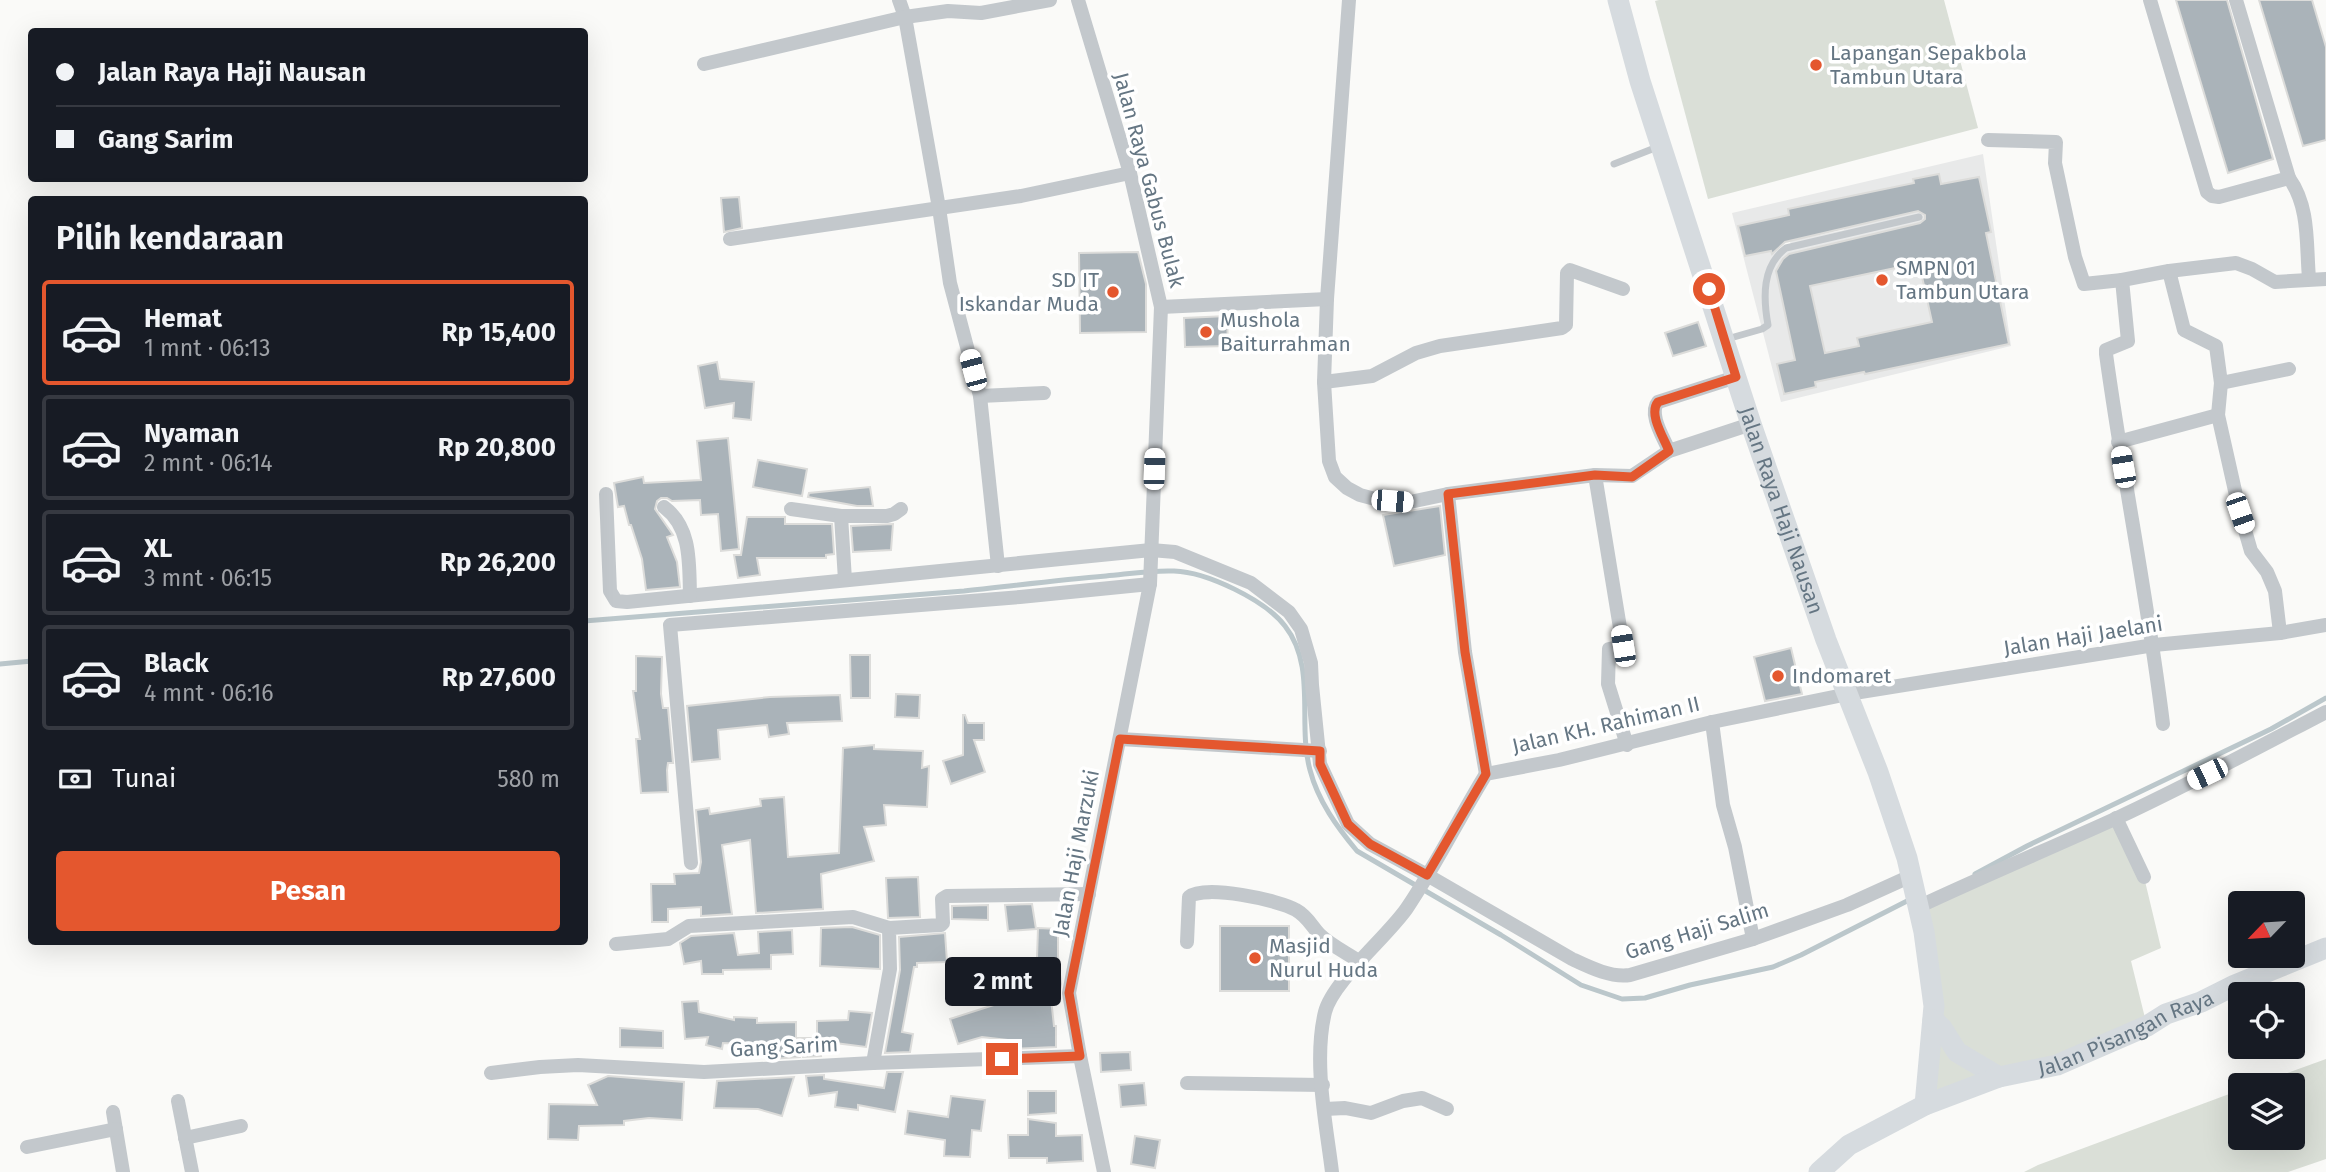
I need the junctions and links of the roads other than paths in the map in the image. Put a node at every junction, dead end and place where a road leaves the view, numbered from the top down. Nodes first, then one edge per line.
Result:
1 (899, 0) edge
2 (1050, 0) edge
3 (1077, 0) edge
4 (1349, 0) edge
5 (1618, 0) edge
6 (2150, 0) edge
7 (2236, 0) edge
8 (905, 18) junction
9 (704, 64) dead end
10 (1988, 140) dead end
11 (1661, 146) junction
12 (1614, 164) dead end
13 (1130, 173) junction
14 (2289, 178) junction
15 (939, 208) junction
16 (1919, 217) dead end
17 (730, 239) dead end
18 (2169, 271) junction
19 (2309, 278) junction
20 (2122, 279) junction
21 (2326, 279) edge
22 (1623, 289) dead end
23 (1327, 299) junction
24 (1161, 307) junction
25 (1725, 339) junction
26 (2289, 369) dead end
27 (1736, 377) junction
28 (1324, 382) junction
29 (2221, 383) junction
30 (1044, 394) dead end
31 (980, 396) junction
32 (2218, 415) junction
33 (1751, 424) junction
34 (2118, 442) junction
35 (1669, 451) junction
36 (1595, 475) junction
37 (606, 494) dead end
38 (1448, 494) junction
39 (664, 507) dead end
40 (791, 509) dead end
41 (901, 509) dead end
42 (841, 516) junction
43 (1151, 550) junction
44 (998, 566) junction
45 (845, 580) junction
46 (1150, 584) junction
47 (690, 596) junction
48 (2326, 625) edge
49 (2280, 633) junction
50 (2154, 645) junction
51 (1847, 694) junction
52 (2326, 712) edge
53 (1712, 722) junction
54 (2163, 724) dead end
55 (1120, 739) junction
56 (1627, 744) junction
57 (1320, 751) junction
58 (1486, 774) junction
59 (2116, 818) junction
60 (691, 863) dead end
61 (1427, 875) junction
62 (1911, 876) junction
63 (2144, 877) dead end
64 (1089, 894) junction
65 (1918, 907) junction
66 (889, 928) junction
67 (1753, 939) junction
68 (1187, 942) dead end
69 (616, 944) dead end
70 (2326, 948) edge
71 (1360, 962) junction
72 (1933, 1020) junction
73 (1080, 1056) junction
74 (873, 1063) junction
75 (491, 1073) dead end
76 (1993, 1074) junction
77 (1187, 1083) dead end
78 (1323, 1085) junction
79 (178, 1101) dead end
80 (1925, 1105) junction
81 (1325, 1109) junction
82 (1447, 1110) dead end
83 (113, 1112) dead end
84 (241, 1126) dead end
85 (116, 1129) junction
86 (185, 1138) junction
87 (27, 1147) dead end
88 (123, 1172) edge
89 (192, 1172) edge
90 (1104, 1172) edge
91 (1332, 1172) edge
92 (1819, 1172) edge

1 - 8 street
2 - 8 street
3 - 13 street, Jalan Raya Gabus Bulak
4 - 23 street
5 - 11 street, Jalan Raya Haji Nausan
6 - 14 street
7 - 14 street
8 - 9 street
8 - 15 street
10 - 20 street
11 - 12 lane
11 - 25 street, Jalan Raya Haji Nausan
13 - 15 street
13 - 24 street, Jalan Raya Gabus Bulak
14 - 19 street
15 - 17 street
15 - 31 street
16 - 25 lane
18 - 19 street
18 - 20 street
18 - 29 street
19 - 21 street
20 - 34 street
22 - 28 street
23 - 24 street
23 - 28 street
24 - 43 street, Jalan Raya Gabus Bulak
25 - 27 street, Jalan Raya Haji Nausan
26 - 29 street
27 - 33 street, Jalan Raya Haji Nausan
27 - 35 street
28 - 38 street
29 - 32 street
30 - 31 street
31 - 44 street
32 - 34 street
32 - 49 street
33 - 35 street
33 - 51 street, Jalan Raya Haji Nausan
34 - 50 street
35 - 36 street
36 - 38 street
36 - 56 street
37 - 47 street, Gang Haji Salim
38 - 58 street
39 - 47 street
40 - 42 street
41 - 42 street
42 - 45 street
43 - 44 street, Gang Haji Salim
43 - 46 street, Jalan Raya Gabus Bulak
43 - 57 street, Gang Haji Salim
44 - 45 street, Gang Haji Salim
45 - 47 street, Gang Haji Salim
46 - 55 street, Jalan Haji Marzuki
46 - 60 street
48 - 49 street, Jalan Haji Jaelani
49 - 50 street, Jalan Haji Jaelani
50 - 51 street, Jalan Haji Jaelani
50 - 54 street
51 - 53 street, Jalan KH. Rahiman II
51 - 62 street, Jalan Raya Haji Nausan
52 - 59 street
53 - 56 street, Jalan KH. Rahiman II
53 - 67 street
55 - 57 street
55 - 64 street, Jalan Haji Marzuki
56 - 58 street, Jalan KH. Rahiman II
57 - 61 street, Gang Haji Salim
58 - 61 street
59 - 63 street
59 - 65 street
61 - 67 street, Gang Haji Salim
61 - 71 street
62 - 65 street, Jalan Raya Haji Nausan
62 - 67 street, Gang Haji Salim
64 - 66 street
64 - 73 street, Jalan Haji Marzuki
65 - 72 street, Jalan Raya Haji Nausan
66 - 69 street
66 - 74 street
68 - 71 street
70 - 76 street, Jalan Pisangan Raya
71 - 78 street
72 - 76 street
72 - 80 street, Jalan Raya Haji Nausan
73 - 74 street, Gang Sarim
73 - 90 street, Jalan Haji Marzuki
74 - 75 street, Gang Sarim
76 - 80 street, Jalan Pisangan Raya
77 - 78 street
78 - 81 street
79 - 86 street
80 - 92 street, Jalan Pisangan Raya
81 - 82 street
81 - 91 street
83 - 85 street
84 - 86 street
85 - 87 street
85 - 88 street
86 - 89 street

